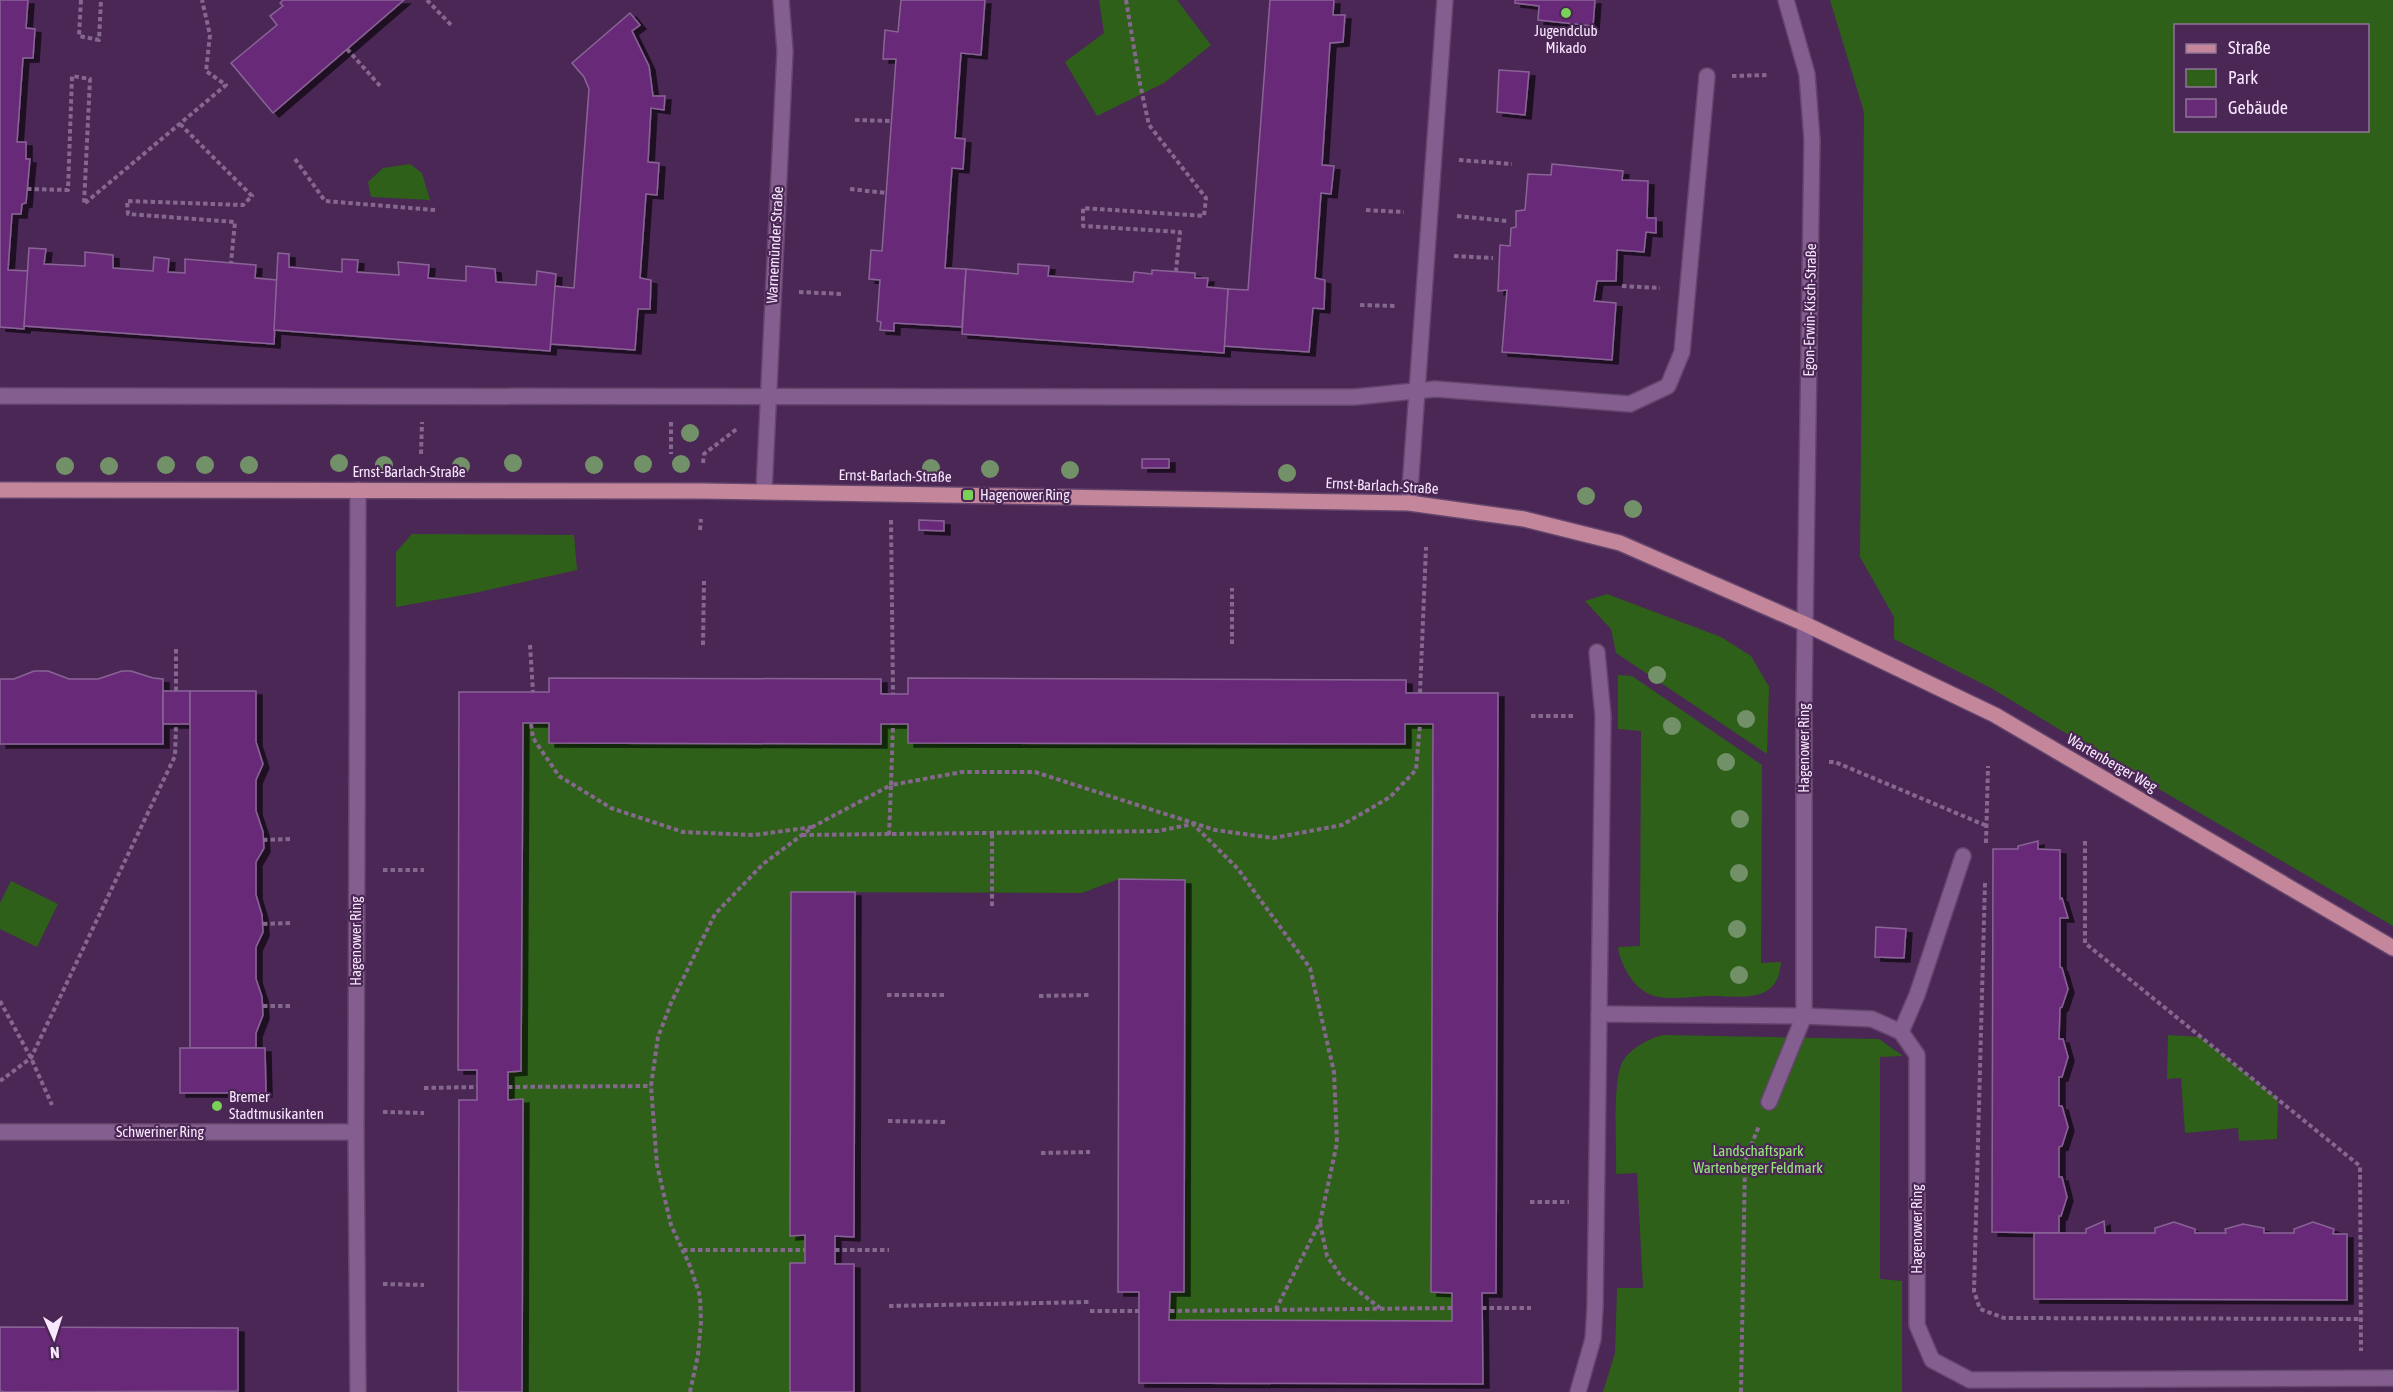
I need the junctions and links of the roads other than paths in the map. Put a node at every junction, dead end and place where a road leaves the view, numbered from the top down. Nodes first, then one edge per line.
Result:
1 (780, 0) edge
2 (1445, 0) edge
3 (1786, 0) edge
4 (1707, 76) road end
5 (1417, 391) junction
6 (0, 396) edge
7 (767, 397) junction
8 (0, 490) edge
9 (358, 490) junction
10 (764, 491) junction
11 (1409, 502) junction
12 (1805, 624) junction
13 (1597, 652) dead end
14 (1963, 856) dead end
15 (2393, 948) edge
16 (1599, 1014) junction
17 (1804, 1016) junction
18 (1901, 1032) junction
19 (1769, 1102) road end
20 (0, 1132) edge
21 (356, 1132) junction
22 (2393, 1378) edge
23 (2094, 1386) edge
24 (358, 1392) edge
25 (1578, 1392) edge

1 - 7 street, Warnemünder Straße
2 - 5 street
3 - 12 street, Egon-Erwin-Kisch-Straße
4 - 5 street
5 - 7 street
5 - 11 street
6 - 7 street
7 - 10 street, Warnemünder Straße
8 - 9 main road, Ernst-Barlach-Straße
9 - 10 main road, Ernst-Barlach-Straße
9 - 21 street, Hagenower Ring
10 - 11 main road, Ernst-Barlach-Straße
11 - 12 main road, Ernst-Barlach-Straße
12 - 15 main road, Wartenberger Weg
12 - 17 street, Hagenower Ring
13 - 16 street
14 - 18 street
16 - 17 street
16 - 25 street
17 - 18 street
17 - 19 street
18 - 23 street, Hagenower Ring
20 - 21 street, Schweriner Ring
21 - 24 street, Hagenower Ring
22 - 23 street, Hagenower Ring

